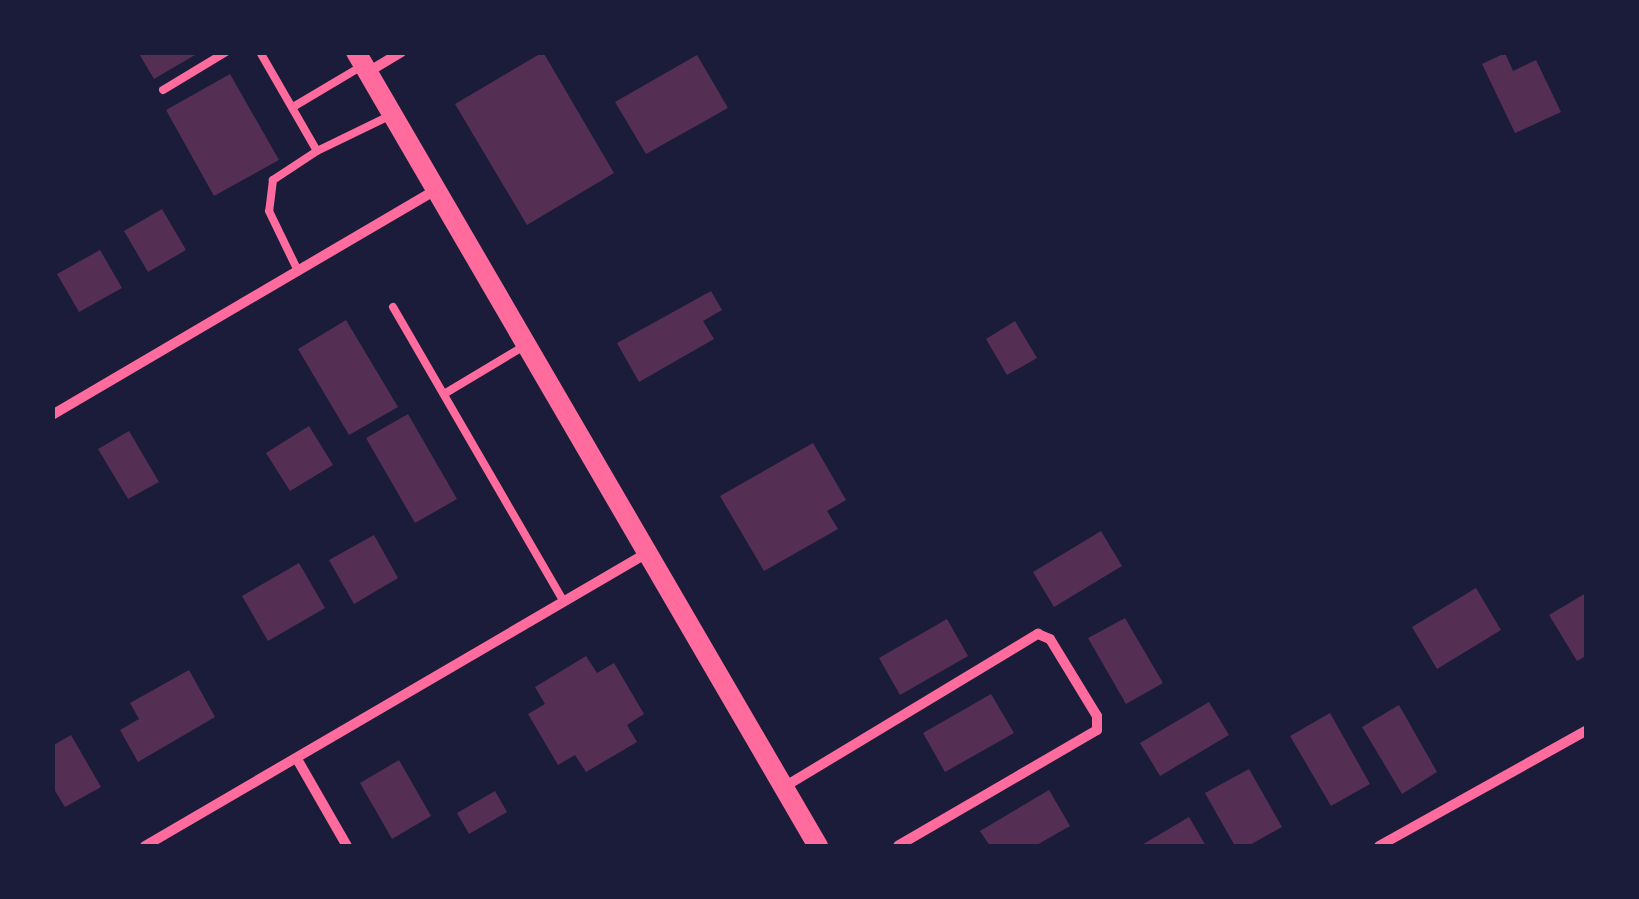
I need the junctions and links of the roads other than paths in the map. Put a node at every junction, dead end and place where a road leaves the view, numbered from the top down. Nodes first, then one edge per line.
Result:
1 (226, 52) edge
2 (260, 52) edge
3 (401, 52) edge
4 (362, 63) edge
5 (163, 90) dead end
6 (292, 106) junction
7 (392, 114) junction
8 (316, 151) junction
9 (436, 190) junction
10 (298, 271) junction
11 (393, 306) dead end
12 (526, 345) junction
13 (444, 394) junction
14 (52, 415) edge
15 (647, 554) junction
16 (564, 602) junction
17 (1586, 731) edge
18 (297, 759) junction
19 (784, 788) junction
20 (145, 846) edge
21 (347, 846) edge
22 (818, 846) edge
23 (898, 846) edge
24 (1379, 846) edge

1 - 5 lane
2 - 6 lane
3 - 4 street
4 - 6 lane
4 - 7 main road
6 - 8 lane
7 - 8 lane
7 - 9 main road
8 - 10 lane
9 - 10 street
9 - 12 main road
10 - 14 street
11 - 13 lane
12 - 13 lane
12 - 15 main road
13 - 16 lane
15 - 16 street
15 - 19 main road
16 - 18 street
17 - 24 street
18 - 20 street
18 - 21 street
19 - 22 main road
19 - 23 street

